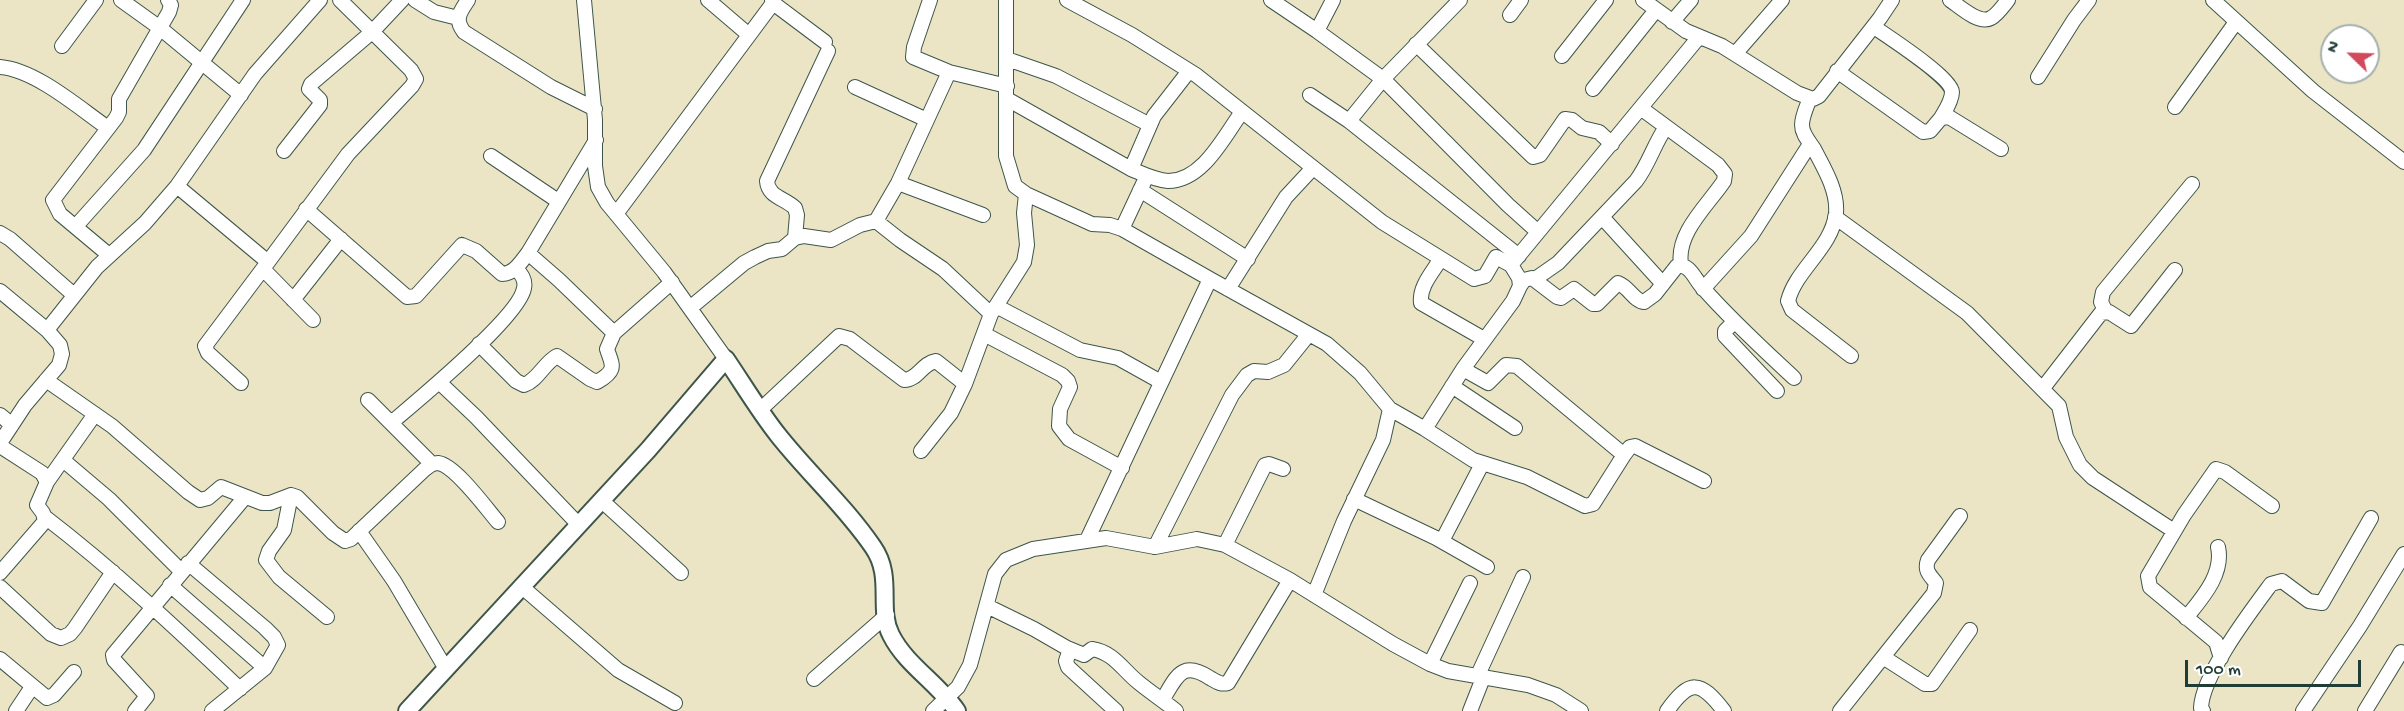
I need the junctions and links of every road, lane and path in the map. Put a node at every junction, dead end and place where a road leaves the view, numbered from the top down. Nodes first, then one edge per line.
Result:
1 (96, 0) edge
2 (121, 0) edge
3 (168, 0) edge
4 (243, 0) edge
5 (320, 0) edge
6 (340, 0) edge
7 (402, 0) edge
8 (415, 0) edge
9 (468, 0) edge
10 (584, 0) edge
11 (708, 0) edge
12 (930, 0) edge
13 (1006, 0) edge
14 (1067, 0) edge
15 (1271, 0) edge
16 (1333, 0) edge
17 (1460, 0) edge
18 (1521, 0) edge
19 (1606, 0) edge
20 (1643, 0) edge
21 (1691, 0) edge
22 (1782, 0) edge
23 (1892, 0) edge
24 (1950, 0) edge
25 (2008, 0) edge
26 (2089, 0) edge
27 (2212, 0) edge
28 (773, 2) edge
29 (1656, 10) junction
30 (1510, 15) dead end
31 (458, 18) junction
32 (1672, 22) junction
33 (2236, 22) junction
34 (1874, 27) junction
35 (160, 28) junction
36 (1317, 31) junction
37 (372, 32) junction
38 (749, 34) junction
39 (1699, 38) junction
40 (1416, 44) junction
41 (62, 46) dead end
42 (1735, 54) junction
43 (1562, 56) dead end
44 (1007, 59) junction
45 (200, 63) junction
46 (0, 67) edge
47 (1189, 71) junction
48 (1837, 71) junction
49 (949, 72) junction
50 (2038, 77) dead end
51 (1383, 79) junction
52 (855, 87) dead end
53 (1593, 89) dead end
54 (1007, 92) junction
55 (1310, 95) dead end
56 (241, 96) junction
57 (1810, 98) junction
58 (2175, 107) dead end
59 (595, 109) junction
60 (1642, 109) junction
61 (1242, 112) junction
62 (1941, 118) junction
63 (927, 120) junction
64 (1349, 121) junction
65 (1150, 125) junction
66 (1666, 127) junction
67 (108, 128) junction
68 (596, 141) junction
69 (1612, 144) junction
70 (1810, 144) junction
71 (2001, 149) dead end
72 (284, 151) dead end
73 (491, 156) dead end
74 (2404, 162) edge
75 (1131, 169) junction
76 (1312, 169) junction
77 (1147, 175) junction
78 (898, 183) junction
79 (2192, 184) dead end
80 (177, 186) junction
81 (1140, 190) junction
82 (1026, 194) junction
83 (558, 201) junction
84 (306, 209) junction
85 (616, 214) junction
86 (983, 215) dead end
87 (1602, 217) junction
88 (1835, 217) junction
89 (876, 221) junction
90 (76, 226) junction
91 (1122, 229) junction
92 (1538, 232) junction
93 (0, 233) edge
94 (795, 238) junction
95 (341, 239) junction
96 (528, 253) junction
97 (109, 255) junction
98 (1248, 259) junction
99 (1440, 260) junction
100 (1515, 261) junction
101 (1681, 264) junction
102 (265, 266) junction
103 (516, 268) junction
104 (2175, 270) dead end
105 (1210, 279) junction
106 (1535, 279) junction
107 (672, 282) junction
108 (1663, 284) junction
109 (1520, 286) junction
110 (1228, 289) junction
111 (1703, 289) junction
112 (0, 291) edge
113 (74, 295) junction
114 (293, 300) junction
115 (690, 308) junction
116 (993, 310) junction
117 (2106, 312) junction
118 (313, 320) dead end
119 (1734, 322) junction
120 (47, 330) junction
121 (984, 334) junction
122 (1309, 334) junction
123 (611, 338) junction
124 (1484, 339) junction
125 (479, 345) junction
126 (597, 355) dead end
127 (1851, 356) dead end
128 (726, 359) junction
129 (1463, 369) junction
130 (1794, 378) dead end
131 (46, 380) junction
132 (241, 382) dead end
133 (439, 382) junction
134 (1161, 382) junction
135 (965, 384) junction
136 (1452, 386) junction
137 (2043, 388) junction
138 (1777, 391) dead end
139 (368, 400) dead end
140 (1389, 409) junction
141 (760, 410) junction
142 (95, 414) junction
143 (0, 415) edge
144 (391, 423) junction
145 (12, 425) junction
146 (1515, 428) dead end
147 (1425, 429) junction
148 (0, 444) edge
149 (921, 451) dead end
150 (1624, 455) junction
151 (63, 460) junction
152 (432, 464) junction
153 (1482, 464) junction
154 (1122, 468) junction
155 (1283, 469) dead end
156 (1704, 481) dead end
157 (46, 482) junction
158 (291, 495) junction
159 (245, 497) junction
160 (1354, 499) junction
161 (602, 500) junction
162 (2272, 506) dead end
163 (1960, 516) dead end
164 (45, 517) junction
165 (2371, 518) dead end
166 (498, 522) dead end
167 (579, 525) junction
168 (359, 531) junction
169 (2174, 531) junction
170 (1087, 540) junction
171 (1442, 541) junction
172 (1225, 545) junction
173 (1155, 547) junction
174 (2218, 547) dead end
175 (2404, 554) edge
176 (185, 567) junction
177 (1486, 567) dead end
178 (113, 572) junction
179 (0, 573) edge
180 (681, 573) dead end
181 (1522, 576) dead end
182 (1290, 580) junction
183 (1470, 584) dead end
184 (170, 585) junction
185 (521, 586) junction
186 (0, 587) edge
187 (1314, 595) junction
188 (152, 606) junction
189 (987, 606) junction
190 (886, 615) junction
191 (327, 617) dead end
192 (2186, 618) junction
193 (1970, 630) dead end
194 (1068, 648) junction
195 (2401, 652) dead end
196 (1883, 657) junction
197 (2221, 658) junction
198 (0, 660) edge
199 (1430, 664) junction
200 (265, 668) junction
201 (446, 669) junction
202 (75, 672) dead end
203 (1480, 677) junction
204 (814, 679) dead end
205 (32, 687) junction
206 (240, 689) junction
207 (1163, 699) junction
208 (675, 703) dead end
209 (952, 705) edge
210 (137, 710) edge
211 (214, 710) edge
212 (2200, 710) edge
213 (16, 711) edge
214 (406, 711) edge
215 (933, 711) edge
216 (1116, 711) edge
217 (1176, 711) edge
218 (1470, 711) edge
219 (1581, 711) edge
220 (1667, 711) edge
221 (1724, 711) edge
222 (1839, 711) edge
223 (2303, 711) edge
224 (2365, 711) edge

1 - 41 street
2 - 35 street
3 - 35 street
4 - 45 street
5 - 56 street
6 - 37 street
7 - 37 street
8 - 31 street
9 - 31 street
10 - 59 street
11 - 38 street
12 - 49 street
13 - 44 street
14 - 47 street
15 - 36 street
16 - 36 street
17 - 40 street
18 - 30 street
19 - 43 street
20 - 29 street
21 - 32 street
22 - 42 street
23 - 34 street
24 - 25 street
26 - 50 street
27 - 33 street
28 - 38 street
28 - 94 street
29 - 32 street
29 - 53 street
31 - 59 street
32 - 39 street
33 - 58 street
33 - 74 street
34 - 48 street
34 - 62 street
35 - 45 street
35 - 67 street
36 - 51 street
37 - 72 street
37 - 84 street
38 - 85 street
39 - 42 street
39 - 60 street
40 - 51 street
40 - 69 street
42 - 57 street
44 - 54 street
44 - 65 street
45 - 56 street
45 - 90 street
46 - 67 street
47 - 61 street
47 - 65 street
48 - 57 street
48 - 62 street
49 - 54 street
49 - 63 street
51 - 64 street
51 - 92 street
52 - 63 street
54 - 75 street
54 - 82 street
55 - 64 street
56 - 80 street
57 - 70 street
59 - 68 street
60 - 66 street
60 - 69 street
61 - 76 street
61 - 77 street
62 - 71 street
63 - 78 street
64 - 100 street
65 - 75 street
66 - 87 street
66 - 101 street
67 - 90 street
68 - 83 street
68 - 85 street
69 - 92 street
70 - 88 street
70 - 111 street
73 - 83 street
75 - 77 street
76 - 98 street
76 - 99 street
77 - 81 street
78 - 86 street
78 - 89 street
79 - 117 street
80 - 97 street
80 - 102 street
81 - 91 street
81 - 98 street
82 - 91 street
82 - 116 street
83 - 96 street
84 - 95 street
84 - 102 street
85 - 107 street
87 - 106 street
87 - 108 street
88 - 127 street
88 - 137 street
89 - 94 street
89 - 116 street
90 - 97 street
91 - 105 street
92 - 100 street
93 - 113 street
94 - 115 street
95 - 103 street
95 - 114 street
96 - 103 street
96 - 123 street
97 - 113 street
98 - 110 street
99 - 100 street
99 - 124 street
100 - 109 street
101 - 108 street
101 - 111 street
102 - 114 street
102 - 132 street
103 - 125 street
104 - 117 street
105 - 110 street
105 - 134 street
106 - 108 street
106 - 109 street
107 - 115 street
107 - 123 street
109 - 124 street
110 - 122 street
111 - 119 street
112 - 120 street
113 - 120 street
114 - 118 street
115 - 128 street
116 - 121 street
116 - 134 street
117 - 137 street
119 - 130 street
119 - 138 street
120 - 131 street
121 - 135 street
121 - 154 street
122 - 140 street
122 - 173 street
123 - 125 street
123 - 126 street
124 - 129 street
125 - 133 street
128 - 141 street
128 - 161 street
129 - 136 street
129 - 150 street
131 - 142 street
131 - 145 street
133 - 144 street
133 - 167 street
134 - 154 street
135 - 141 street
135 - 149 street
136 - 146 street
136 - 147 street
137 - 169 street
139 - 144 street
140 - 147 street
140 - 160 street
141 - 190 street
142 - 151 street
142 - 159 street
143 - 145 street
144 - 152 street
145 - 148 street
147 - 153 street
148 - 157 street
150 - 153 street
150 - 156 street
151 - 157 street
151 - 176 street
152 - 166 street
152 - 168 street
153 - 171 street
154 - 170 street
155 - 172 street
157 - 164 street
158 - 159 street
158 - 168 street
158 - 191 street
159 - 176 street
160 - 171 street
160 - 187 street
161 - 167 street
161 - 180 street
162 - 169 street
163 - 196 street
164 - 178 street
164 - 179 street
165 - 197 street
167 - 185 street
168 - 201 street
169 - 192 street
170 - 173 street
170 - 189 street
171 - 177 street
172 - 173 street
172 - 182 street
174 - 192 street
175 - 223 street
176 - 184 street
176 - 200 street
178 - 186 street
178 - 188 street
181 - 203 street
182 - 187 street
182 - 207 street
183 - 199 street
184 - 188 street
184 - 200 street
185 - 201 street
185 - 208 street
187 - 199 street
188 - 206 street
188 - 210 street
189 - 194 street
189 - 209 street
190 - 204 street
190 - 209 street
192 - 197 street
193 - 196 street
194 - 207 street
194 - 216 street
195 - 224 street
196 - 222 street
197 - 212 street
198 - 205 street
199 - 203 street
200 - 206 street
201 - 214 street
202 - 205 street
203 - 218 street
203 - 219 street
205 - 213 street
206 - 211 street
207 - 217 street
209 - 215 street
220 - 221 street

